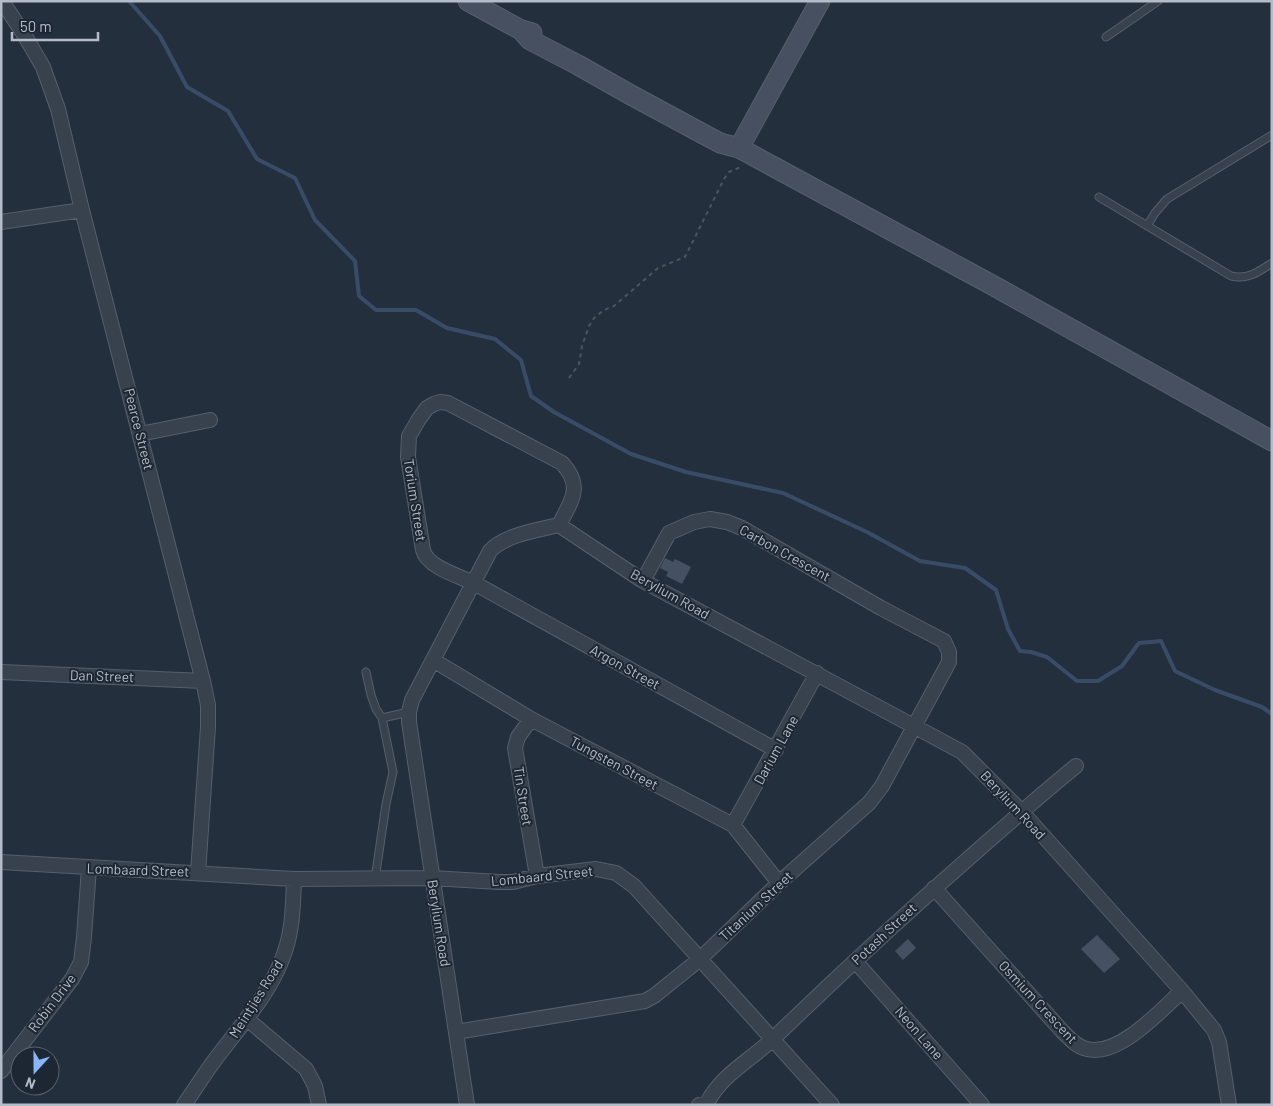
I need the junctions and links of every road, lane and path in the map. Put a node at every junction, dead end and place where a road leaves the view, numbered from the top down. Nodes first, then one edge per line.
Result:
1 (2, 1) edge
2 (468, 1) edge
3 (820, 1) edge
4 (1158, 1) edge
5 (1106, 37) dead end
6 (1272, 135) edge
7 (739, 148) junction
8 (762, 161) junction
9 (1099, 197) dead end
10 (82, 210) junction
11 (1, 222) edge
12 (1147, 226) junction
13 (1272, 263) edge
14 (569, 378) dead end
15 (210, 420) dead end
16 (140, 434) junction
17 (1272, 441) edge
18 (558, 525) junction
19 (643, 581) junction
20 (474, 583) junction
21 (944, 641) joint
22 (433, 660) junction
23 (1, 672) edge
24 (366, 672) dead end
25 (817, 673) junction
26 (203, 681) junction
27 (409, 712) junction
28 (382, 718) junction
29 (531, 719) junction
30 (914, 726) junction
31 (776, 750) junction
32 (1076, 766) dead end
33 (1022, 812) junction
34 (733, 825) junction
35 (1, 862) edge
36 (88, 868) junction
37 (198, 873) junction
38 (537, 876) junction
39 (432, 878) junction
40 (294, 879) junction
41 (376, 879) junction
42 (779, 883) junction
43 (934, 888) junction
44 (700, 959) junction
45 (855, 961) junction
46 (1182, 992) junction
47 (247, 1019) junction
48 (456, 1032) junction
49 (772, 1040) junction
50 (1, 1071) edge
51 (705, 1104) edge
52 (184, 1105) edge
53 (318, 1105) edge
54 (467, 1105) edge
55 (832, 1105) edge
56 (982, 1105) edge
57 (1229, 1105) edge

1 - 10 street, Pearce Street
2 - 7 street
3 - 7 street
4 - 5 lane
6 - 12 lane
7 - 8 street
8 - 14 path
8 - 17 street
9 - 12 lane
10 - 11 street
10 - 16 street, Pearce Street
12 - 13 lane
15 - 16 street
16 - 26 street, Pearce Street
18 - 19 street, Berylium Road
18 - 20 street, Berylium Road
18 - 20 street, Torium Street
19 - 21 street, Carbon Crescent
19 - 25 street, Berylium Road
20 - 22 street, Berylium Road
20 - 31 street, Argon Street
21 - 30 street, Titanium Street
22 - 27 street, Berylium Road
22 - 29 street, Tungsten Street
23 - 26 street, Dan Street
24 - 28 lane
25 - 30 street, Berylium Road
25 - 31 street, Darium Lane
26 - 37 street, Pearce Street
27 - 28 lane
27 - 39 street, Berylium Road
28 - 41 lane
29 - 34 street, Tungsten Street
29 - 38 street, Tin Street
30 - 33 street, Berylium Road
30 - 42 street, Titanium Street
31 - 34 street, Darium Lane
32 - 33 street, Potash Street
33 - 43 street, Potash Street
33 - 46 street, Berylium Road
34 - 42 street, Tungsten Street
35 - 36 street, Lombaard Street
36 - 37 street, Lombaard Street
36 - 50 street, Robin Drive
37 - 40 street, Lombaard Street
38 - 39 street, Lombaard Street
38 - 44 street, Lombaard Street
39 - 41 street, Lombaard Street
39 - 48 street, Berylium Road
40 - 41 street, Lombaard Street
40 - 47 street, Meintjies Road
42 - 44 street, Titanium Street
43 - 45 street, Potash Street
43 - 46 street, Osmium Crescent
44 - 48 street, Titanium Street
44 - 49 street, Lombaard Street
45 - 49 street, Potash Street
45 - 56 street, Neon Lane
46 - 57 street, Berylium Road
47 - 52 street, Meintjies Road
47 - 53 street
48 - 54 street, Berylium Road
49 - 51 street, Potash Street
49 - 55 street, Lombaard Street

